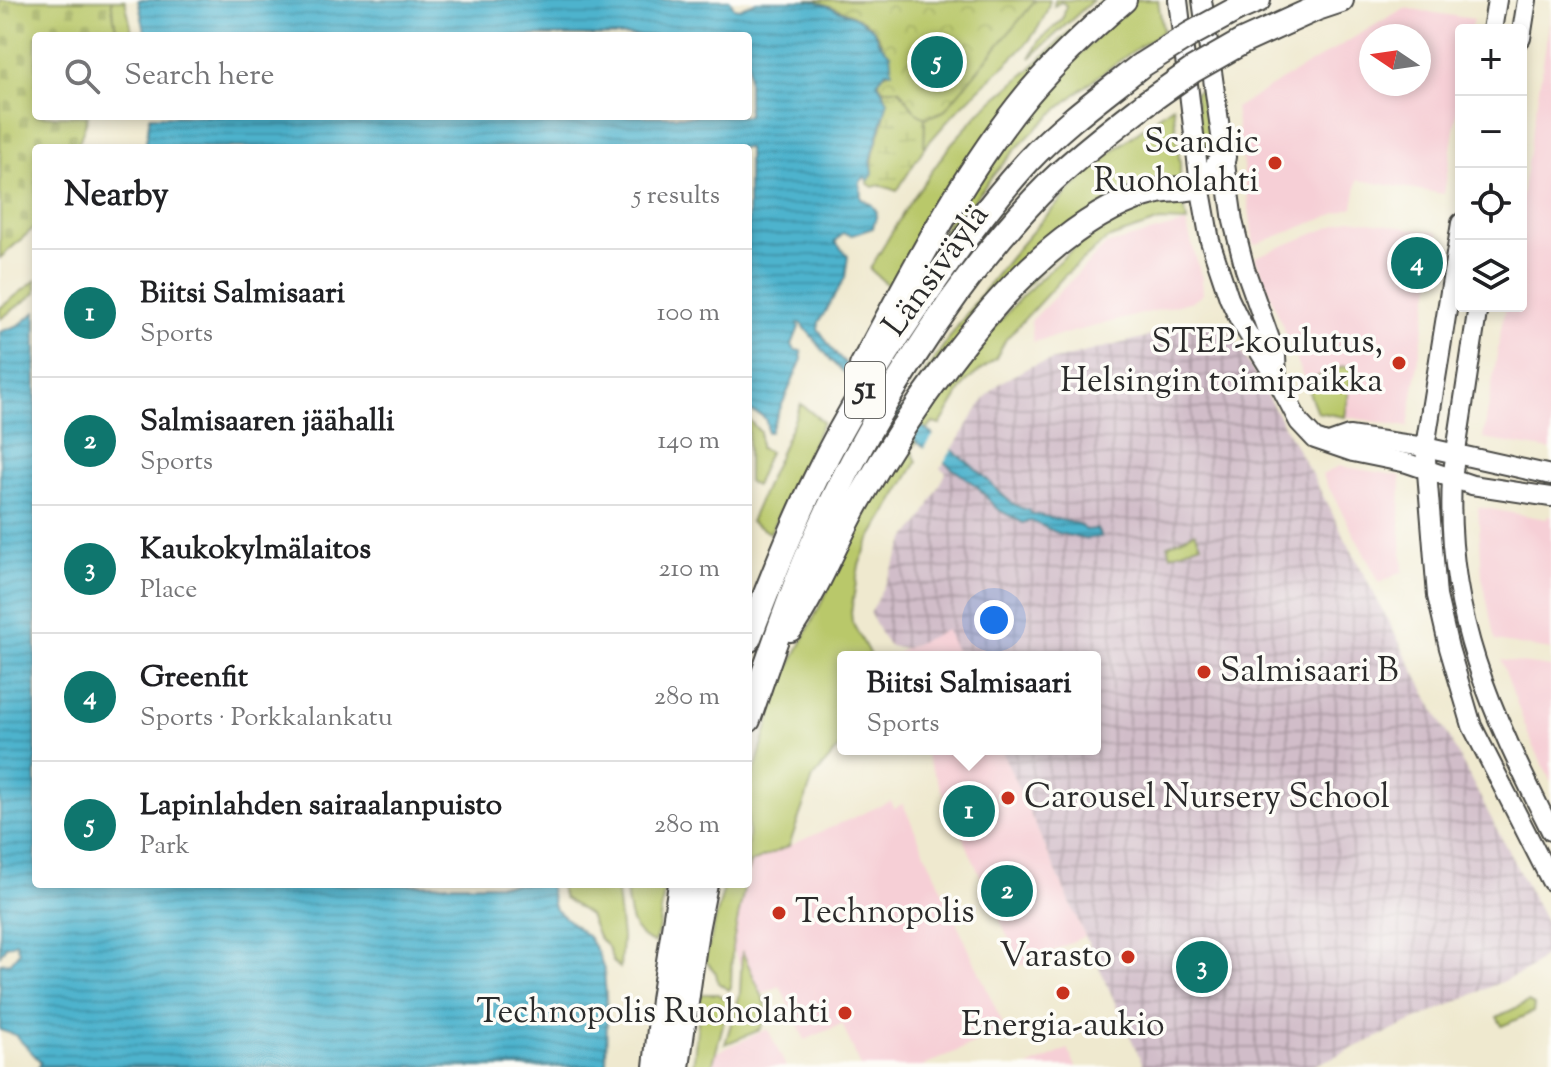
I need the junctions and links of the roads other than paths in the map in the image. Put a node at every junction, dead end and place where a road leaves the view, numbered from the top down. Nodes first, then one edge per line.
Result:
1 (1124, 0) edge
2 (1178, 0) edge
3 (1202, 0) edge
4 (1341, 0) edge
5 (1497, 0) edge
6 (1527, 0) edge
7 (1248, 5) edge
8 (1493, 24) edge
9 (1523, 24) edge
10 (1223, 157) junction
11 (1200, 185) junction
12 (1458, 240) edge
13 (1477, 312) edge
14 (1277, 380) junction
15 (1329, 443) junction
16 (1425, 447) junction
17 (1454, 454) junction
18 (1425, 470) junction
19 (1551, 475) edge
20 (1452, 478) junction
21 (1551, 497) edge
22 (785, 546) junction
23 (752, 630) edge
24 (767, 664) junction
25 (752, 708) edge
26 (1551, 831) edge
27 (1551, 881) edge
28 (680, 888) edge
29 (704, 888) edge
30 (656, 1067) edge
31 (677, 1067) edge

1 - 22 highway
2 - 11 main road
3 - 10 main road
4 - 24 highway, Länsiväylä / 51, bridge
5 - 8 main road
6 - 9 main road
7 - 22 highway, Länsiväylä / 51, bridge
10 - 11 highway
10 - 14 main road
11 - 14 main road
11 - 24 highway
12 - 16 main road
13 - 17 main road
14 - 15 main road
15 - 16 main road
15 - 18 main road
16 - 17 main road
16 - 18 main road
17 - 19 main road
17 - 20 main road
18 - 20 main road
18 - 27 main road
20 - 21 main road
20 - 26 main road
22 - 23 highway, Länsiväylä / 51
24 - 25 highway, Länsiväylä / 51
28 - 30 highway
29 - 31 highway

